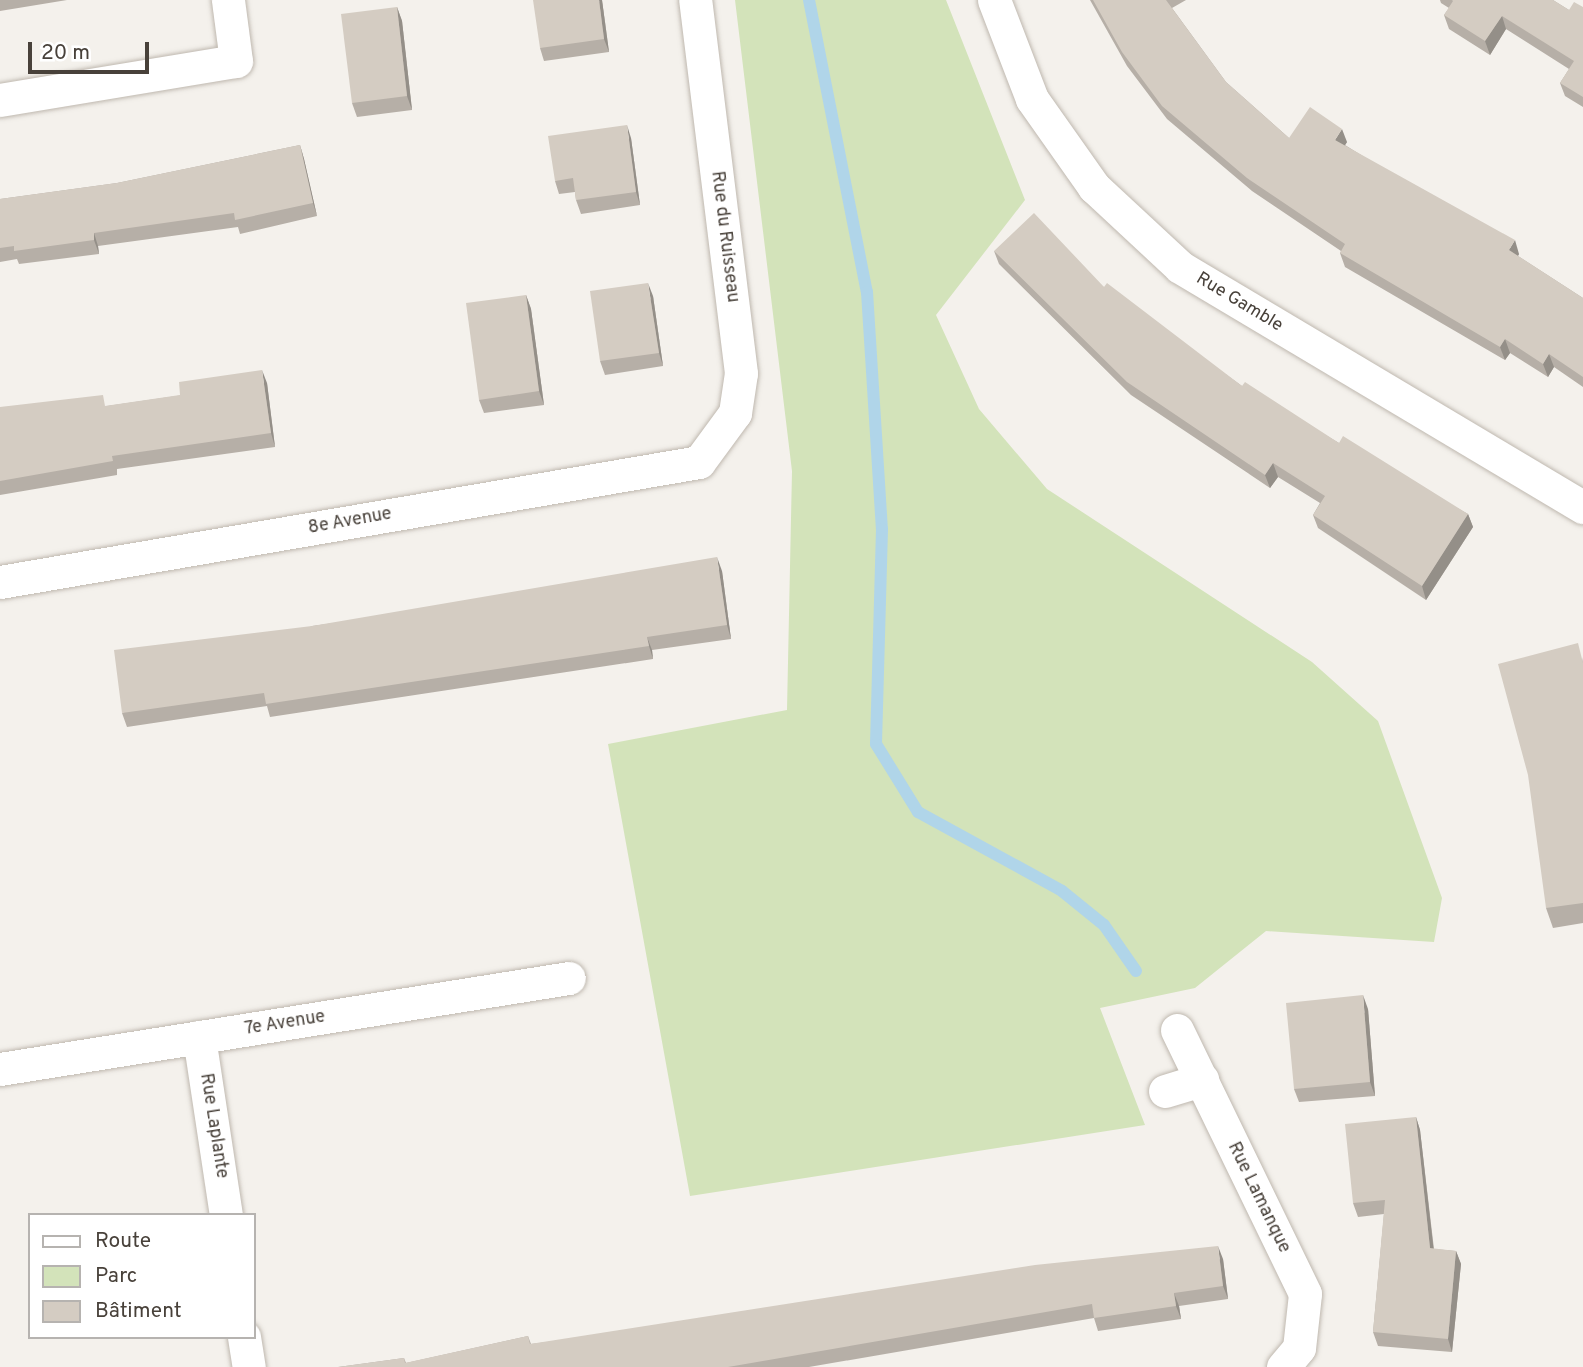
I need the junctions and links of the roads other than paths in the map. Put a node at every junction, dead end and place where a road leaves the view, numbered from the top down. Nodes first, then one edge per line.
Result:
1 (228, 0) edge
2 (695, 0) edge
3 (994, 0) edge
4 (0, 100) edge
5 (699, 462) joint
6 (1583, 507) edge
7 (0, 582) edge
8 (569, 978) dead end
9 (1177, 1030) dead end
10 (199, 1037) junction
11 (0, 1069) edge
12 (1202, 1080) junction
13 (1165, 1091) dead end
14 (226, 1213) edge
15 (244, 1339) edge
16 (249, 1367) edge
17 (1283, 1367) edge

1 - 4 street
2 - 5 street, Rue du Ruisseau
3 - 6 street, Rue Gamble
5 - 7 street, 8e Avenue
8 - 10 street, 7e Avenue
9 - 12 street, Rue Lamanque
10 - 11 street, 7e Avenue
10 - 14 street, Rue Laplante
12 - 13 street
12 - 17 street, Rue Lamanque
15 - 16 street

